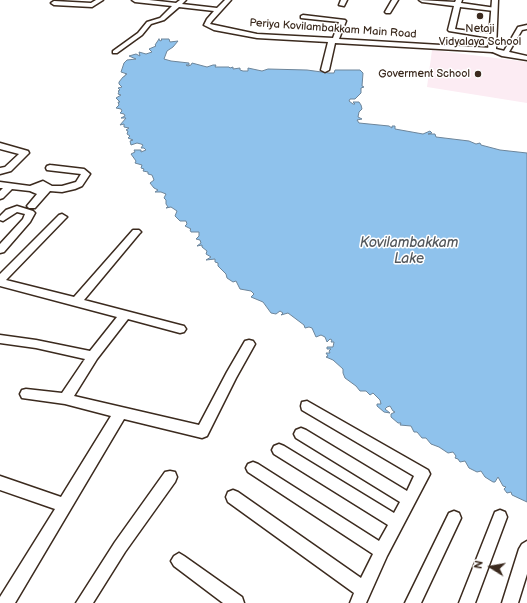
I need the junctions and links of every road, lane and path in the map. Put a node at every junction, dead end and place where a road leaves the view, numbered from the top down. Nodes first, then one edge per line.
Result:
1 (100, 0) edge
2 (135, 0) edge
3 (183, 0) edge
4 (228, 0) edge
5 (395, 0) edge
6 (495, 0) edge
7 (424, 2) edge
8 (459, 2) edge
9 (54, 3) dead end
10 (178, 5) junction
11 (494, 9) junction
12 (217, 10) junction
13 (388, 12) dead end
14 (303, 17) dead end
15 (527, 27) edge
16 (492, 36) junction
17 (333, 40) junction
18 (492, 50) junction
19 (507, 51) junction
20 (115, 52) dead end
21 (527, 55) edge
22 (527, 58) edge
23 (325, 70) dead end
24 (0, 146) edge
25 (50, 168) dead end
26 (0, 171) edge
27 (3, 189) edge
28 (45, 189) junction
29 (32, 206) dead end
30 (62, 217) dead end
31 (1, 219) edge
32 (136, 232) dead end
33 (0, 250) edge
34 (0, 281) edge
35 (76, 302) junction
36 (125, 315) junction
37 (180, 329) dead end
38 (0, 339) edge
39 (249, 344) dead end
40 (92, 356) junction
41 (26, 394) dead end
42 (65, 399) junction
43 (307, 406) dead end
44 (120, 413) junction
45 (301, 434) dead end
46 (279, 450) dead end
47 (253, 468) dead end
48 (170, 477) dead end
49 (0, 483) edge
50 (233, 497) dead end
51 (409, 500) junction
52 (64, 505) junction
53 (454, 518) dead end
54 (500, 518) dead end
55 (397, 523) junction
56 (527, 549) edge
57 (382, 551) junction
58 (179, 561) dead end
59 (361, 597) edge
60 (6, 603) edge
61 (84, 603) edge
62 (236, 603) edge
63 (413, 603) edge
64 (467, 603) edge
65 (510, 603) edge

1 - 9 street
2 - 10 street
3 - 10 street
4 - 12 street, Periya Kovilambakkam Main Road
5 - 13 street
6 - 11 street
7 - 8 street
8 - 11 street
8 - 16 street
10 - 12 street
10 - 20 street
11 - 16 street
12 - 17 street, Periya Kovilambakkam Main Road
14 - 17 street
15 - 19 street
16 - 18 street
17 - 18 street, Periya Kovilambakkam Main Road
17 - 23 street
18 - 19 street
18 - 22 street
19 - 21 street
24 - 26 street
25 - 28 street
27 - 28 street
28 - 29 street
30 - 34 street
31 - 33 street
32 - 35 street
34 - 35 street
35 - 36 street
36 - 37 street
36 - 40 street
38 - 40 street
39 - 44 street
40 - 42 street
41 - 42 street
42 - 44 street
43 - 51 street
44 - 52 street
45 - 51 street
46 - 55 street
47 - 57 street
48 - 61 street
49 - 52 street
50 - 59 street
51 - 55 street
52 - 60 street
53 - 63 street
54 - 64 street
55 - 57 street
56 - 65 street
57 - 59 street
58 - 62 street

